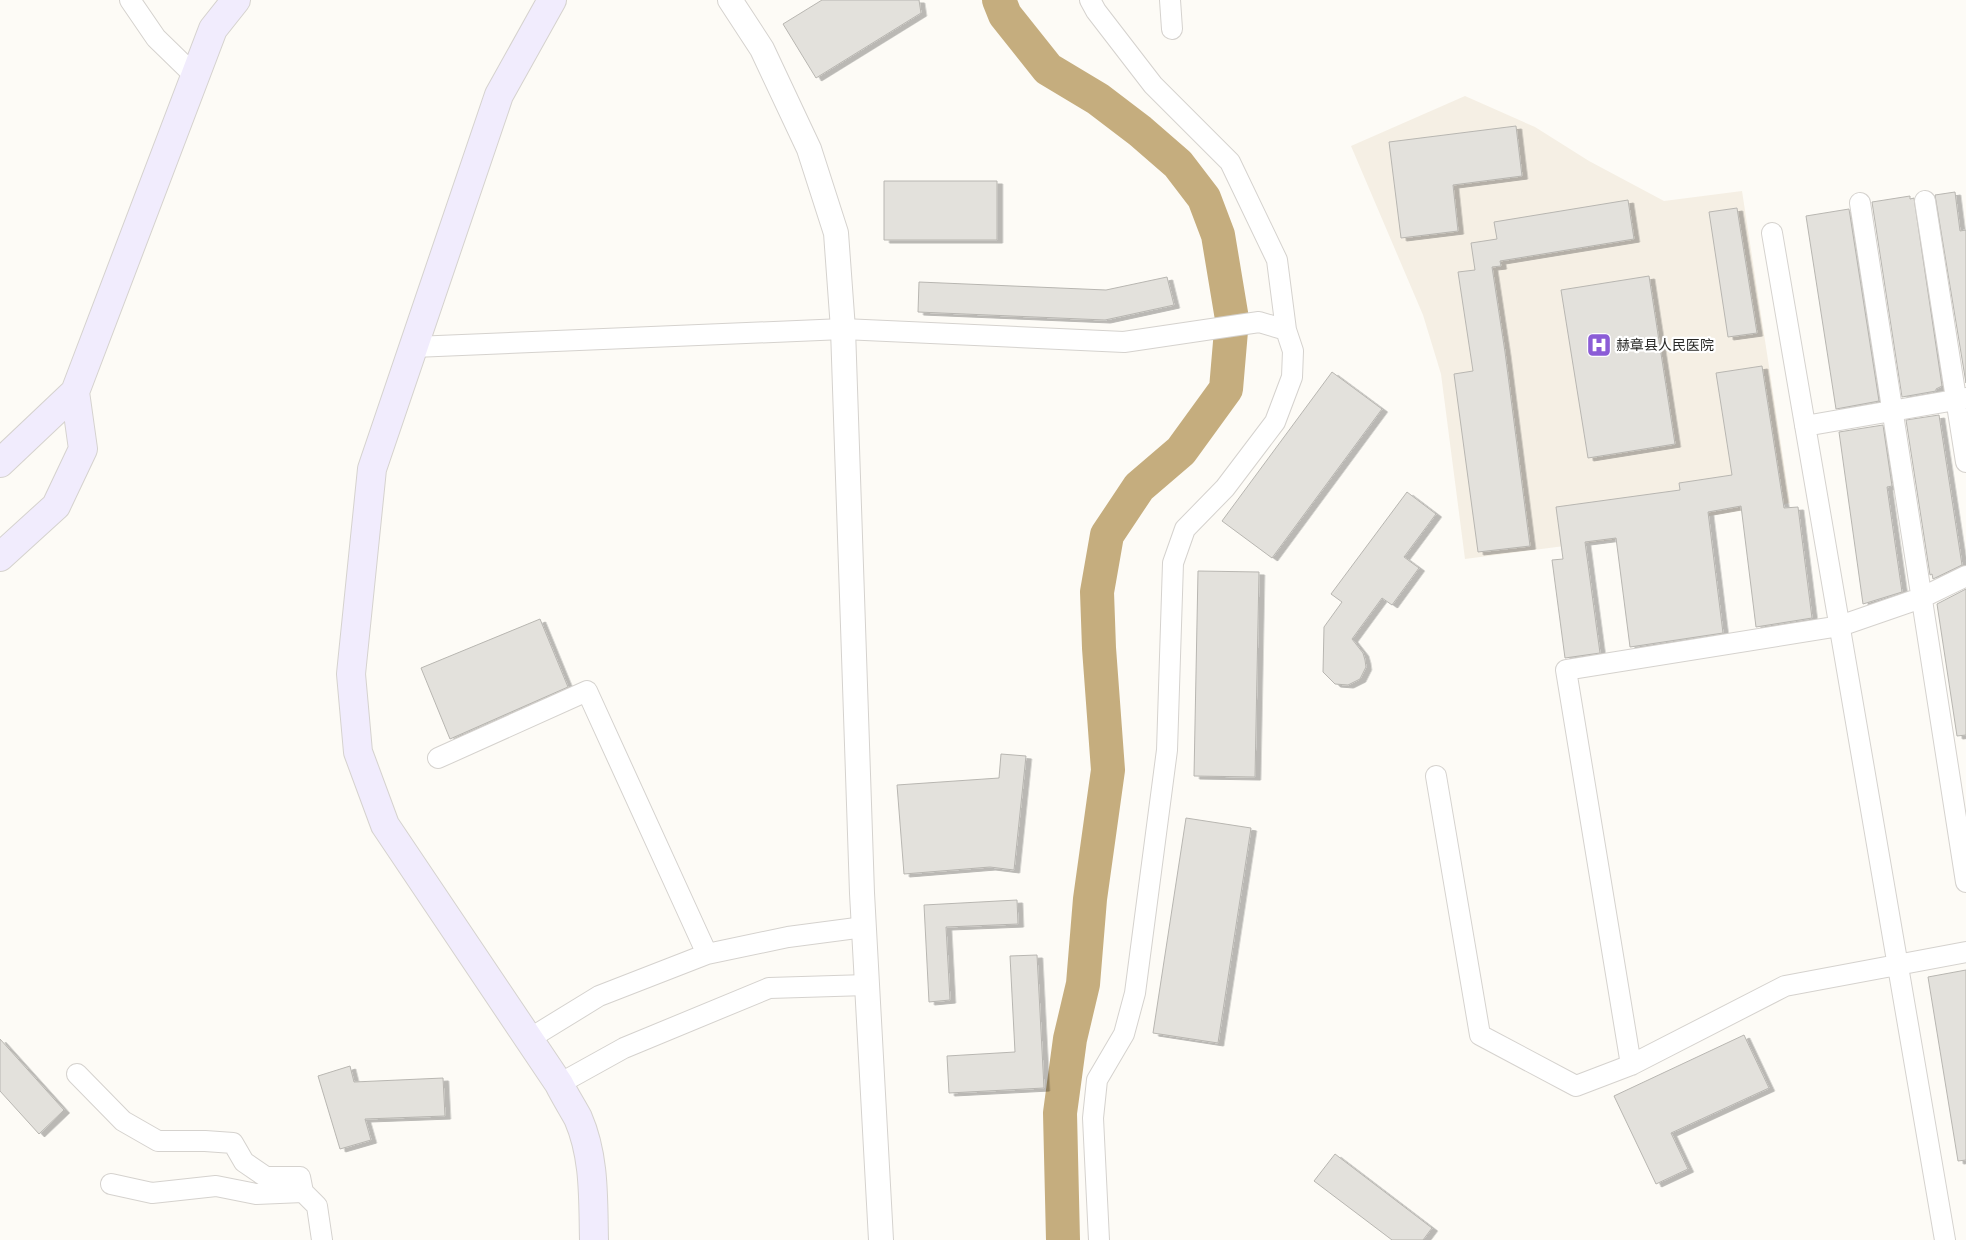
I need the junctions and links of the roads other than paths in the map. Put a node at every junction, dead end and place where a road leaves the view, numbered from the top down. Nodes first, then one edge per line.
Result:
1 (130, 0) edge
2 (236, 0) edge
3 (552, 0) edge
4 (730, 0) edge
5 (1090, 0) edge
6 (1176, 1) edge
7 (1172, 29) dead end
8 (195, 76) junction
9 (1925, 201) dead end
10 (1860, 203) dead end
11 (1772, 233) dead end
12 (843, 329) junction
13 (1286, 330) junction
14 (414, 347) junction
15 (75, 392) junction
16 (1961, 399) edge
17 (1892, 411) junction
18 (1805, 426) junction
19 (1966, 462) edge
20 (0, 463) edge
21 (0, 557) edge
22 (1966, 576) edge
23 (1922, 598) junction
24 (1840, 626) junction
25 (438, 758) dead end
26 (1436, 776) dead end
27 (1966, 882) edge
28 (864, 927) junction
29 (1966, 952) edge
30 (707, 954) junction
31 (1898, 964) junction
32 (867, 985) junction
33 (529, 1039) junction
34 (1631, 1065) junction
35 (77, 1074) dead end
36 (559, 1084) junction
37 (111, 1184) dead end
38 (303, 1192) junction
39 (322, 1240) edge
40 (594, 1240) edge
41 (881, 1240) edge
42 (1099, 1240) edge
43 (1945, 1240) edge

1 - 8 street
2 - 8 main road
3 - 14 main road
4 - 12 street
5 - 13 street
6 - 7 street
8 - 15 main road
9 - 16 street
10 - 17 street
11 - 18 street
12 - 13 street
12 - 14 street
12 - 28 street
13 - 42 street
14 - 33 main road
15 - 20 main road
15 - 21 main road
16 - 17 street
16 - 19 street
17 - 18 street
17 - 23 street
18 - 24 street
22 - 23 street
23 - 24 street
23 - 27 street
24 - 31 street
24 - 34 street
25 - 30 street
26 - 34 street
28 - 30 street
28 - 32 street
29 - 31 street
30 - 33 street
31 - 34 street
31 - 43 street
32 - 36 street
32 - 41 street
33 - 36 main road
35 - 38 street
36 - 40 main road
37 - 38 street
38 - 39 street

